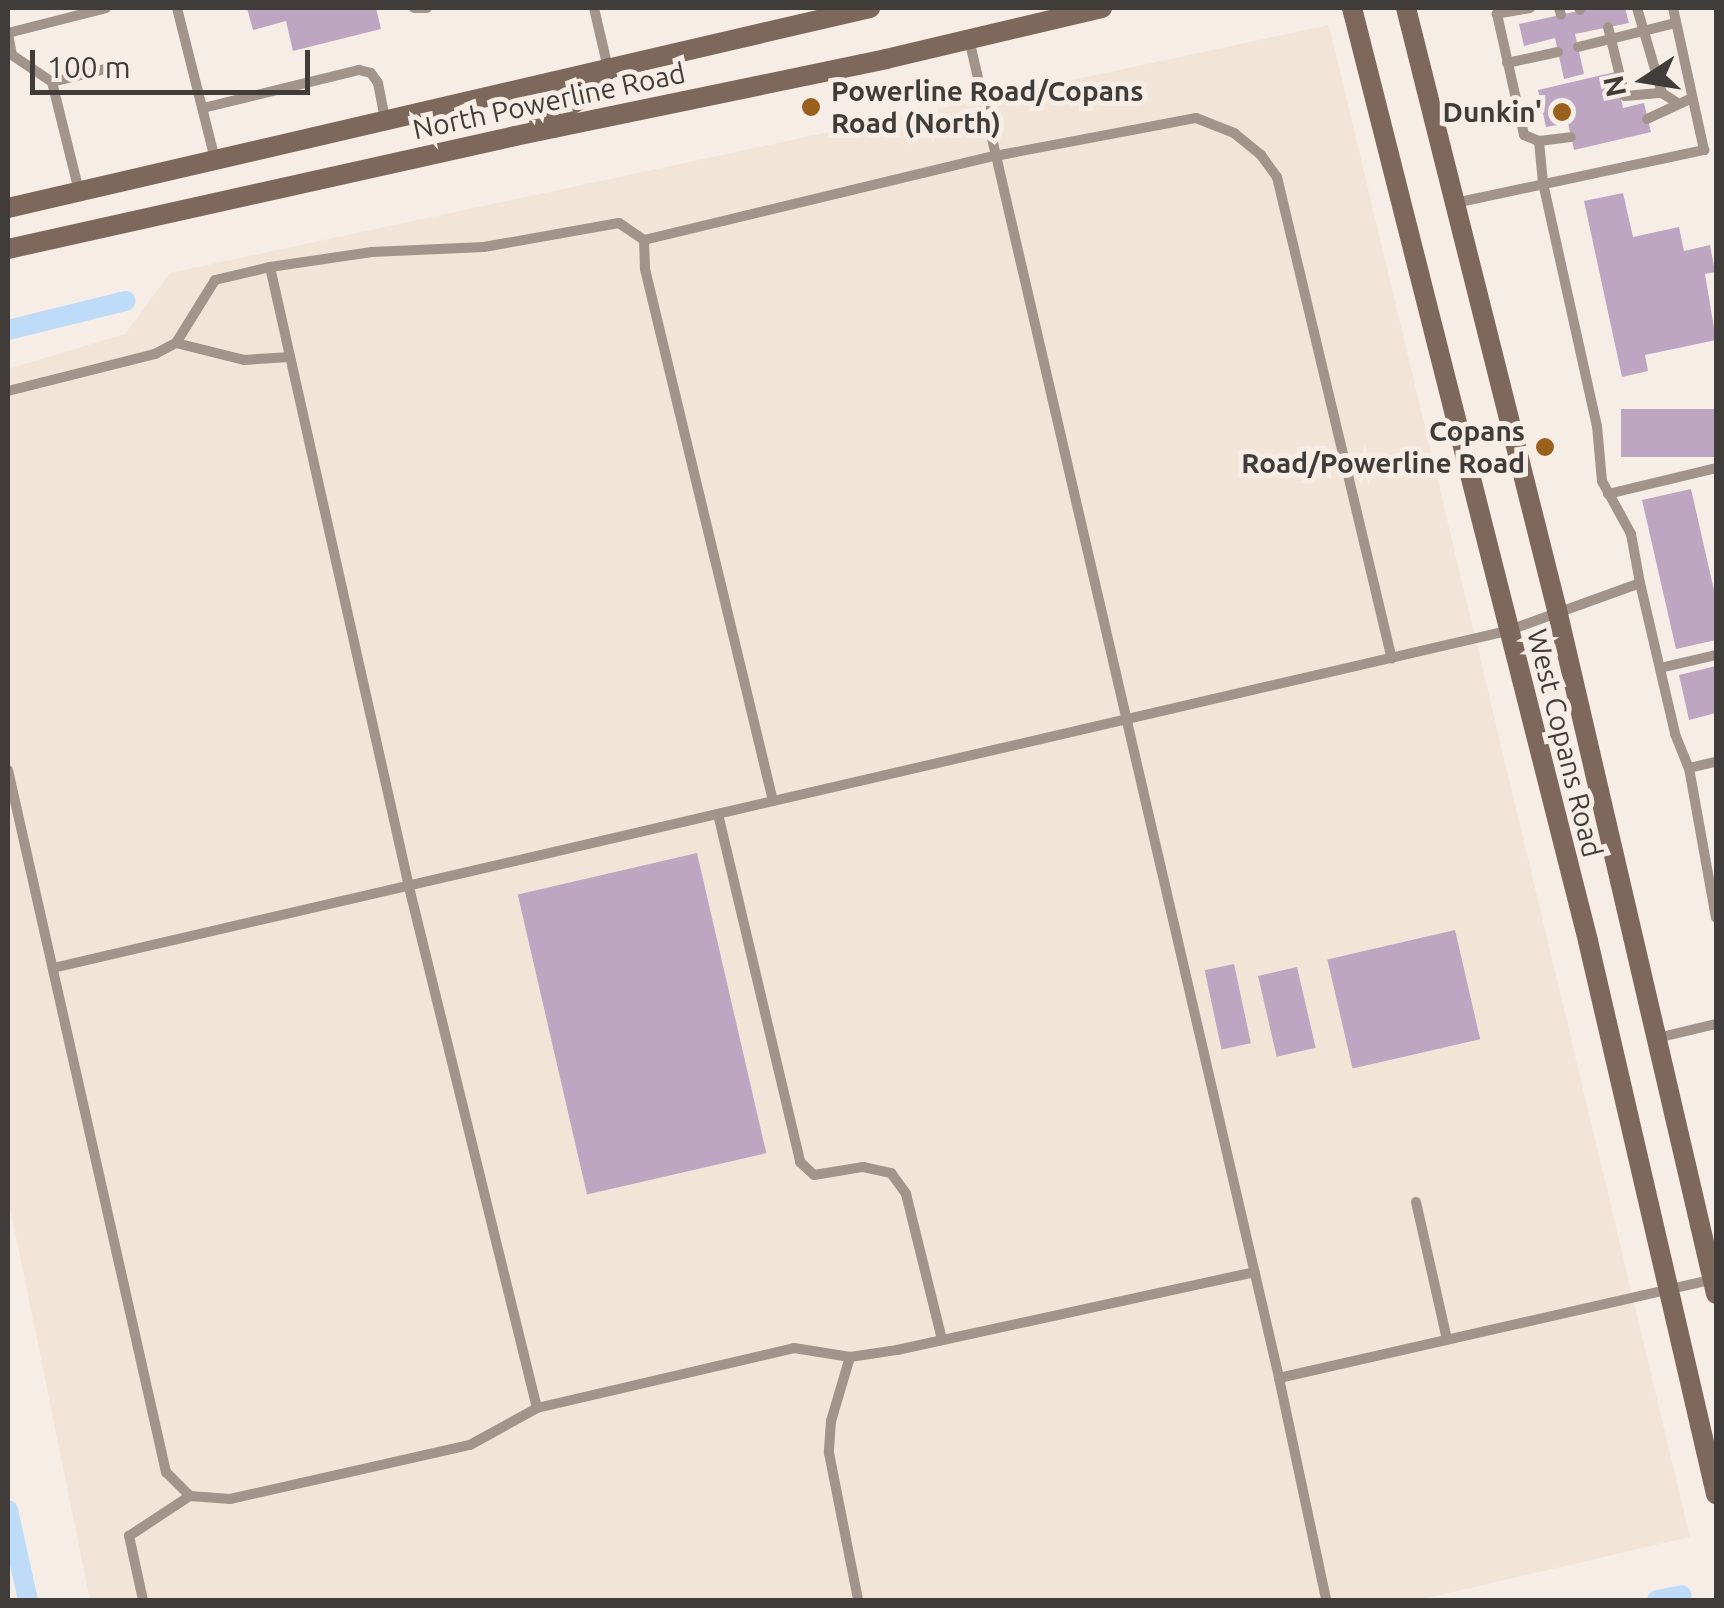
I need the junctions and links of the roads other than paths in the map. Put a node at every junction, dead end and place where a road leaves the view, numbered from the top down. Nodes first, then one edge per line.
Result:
1 (106, 8) edge
2 (176, 8) edge
3 (414, 8) edge
4 (427, 8) edge
5 (594, 8) edge
6 (870, 8) edge
7 (1102, 8) edge
8 (1352, 8) edge
9 (1406, 8) edge
10 (1530, 8) edge
11 (1637, 8) edge
12 (1673, 8) edge
13 (1534, 21) dead end
14 (1676, 24) junction
15 (1647, 31) junction
16 (1585, 32) dead end
17 (8, 33) edge
18 (1609, 33) junction
19 (968, 40) junction
20 (1539, 42) dead end
21 (1558, 52) dead end
22 (1542, 55) junction
23 (1507, 63) junction
24 (121, 65) dead end
25 (608, 68) junction
26 (52, 82) junction
27 (1662, 93) junction
28 (1692, 98) junction
29 (1676, 102) junction
30 (203, 108) junction
31 (1648, 119) dead end
32 (384, 120) junction
33 (515, 136) junction
34 (1571, 136) dead end
35 (1538, 141) junction
36 (995, 156) junction
37 (215, 159) junction
38 (1544, 184) junction
39 (79, 191) junction
40 (1455, 203) junction
41 (10, 208) edge
42 (644, 240) junction
43 (8, 249) edge
44 (270, 267) junction
45 (176, 343) junction
46 (290, 357) junction
47 (8, 392) edge
48 (1716, 468) edge
49 (1608, 494) junction
50 (1640, 584) junction
51 (1557, 610) junction
52 (1508, 630) junction
53 (1716, 655) edge
54 (1392, 658) junction
55 (1660, 668) junction
56 (1126, 719) junction
57 (1716, 762) edge
58 (1688, 768) junction
59 (8, 770) edge
60 (773, 800) junction
61 (718, 814) junction
62 (409, 887) junction
63 (1716, 918) edge
64 (53, 968) junction
65 (1716, 1024) edge
66 (1657, 1038) junction
67 (1416, 1202) dead end
68 (1254, 1272) junction
69 (1715, 1285) edge
70 (1670, 1290) junction
71 (942, 1340) junction
72 (1447, 1340) junction
73 (850, 1357) junction
74 (1279, 1378) junction
75 (536, 1408) junction
76 (1716, 1494) edge
77 (190, 1496) junction
78 (143, 1600) edge
79 (858, 1600) edge
80 (1326, 1600) edge

1 - 17 lane
2 - 30 lane
3 - 4 lane
5 - 25 lane
6 - 25 main road, North Powerline Road
7 - 19 main road, North Powerline Road
8 - 52 main road, West Copans Road
9 - 40 main road, West Copans Road
10 - 13 lane
10 - 23 lane
11 - 15 lane
12 - 14 lane
14 - 15 lane
14 - 28 lane
15 - 18 lane
15 - 27 lane
16 - 18 lane
17 - 26 lane
18 - 27 lane
19 - 33 main road, North Powerline Road
19 - 36 lane
20 - 22 lane
21 - 22 lane
22 - 23 lane
23 - 35 lane
24 - 26 lane
25 - 32 main road, North Powerline Road
25 - 33 main road
26 - 39 lane
27 - 29 lane
28 - 29 lane
28 - 38 lane
29 - 31 lane
30 - 32 lane
30 - 37 lane
32 - 37 main road, North Powerline Road
33 - 43 main road, North Powerline Road
34 - 35 lane
35 - 38 lane
36 - 42 lane
36 - 54 lane
36 - 56 lane
37 - 39 main road, North Powerline Road
38 - 40 lane
38 - 49 lane
39 - 41 main road, North Powerline Road
40 - 51 main road, West Copans Road
42 - 44 lane
42 - 60 lane
44 - 45 lane
44 - 46 lane
45 - 46 lane
45 - 47 lane
46 - 62 lane
48 - 49 lane
49 - 50 lane
50 - 51 lane
50 - 55 lane
51 - 52 lane
51 - 66 main road, West Copans Road
52 - 54 lane
52 - 70 main road, West Copans Road
53 - 55 lane
54 - 56 lane
55 - 58 lane
56 - 60 lane
56 - 68 lane
57 - 58 lane
58 - 63 lane
59 - 64 lane
60 - 61 lane
61 - 62 lane
61 - 71 lane
62 - 64 lane
62 - 75 lane
64 - 77 lane
65 - 66 lane
66 - 69 main road, West Copans Road
67 - 72 lane
68 - 71 lane
68 - 74 lane
69 - 70 lane
70 - 72 lane
70 - 76 main road, West Copans Road
71 - 73 lane
72 - 74 lane
73 - 75 lane
73 - 79 lane
74 - 80 lane
75 - 77 lane
77 - 78 lane

